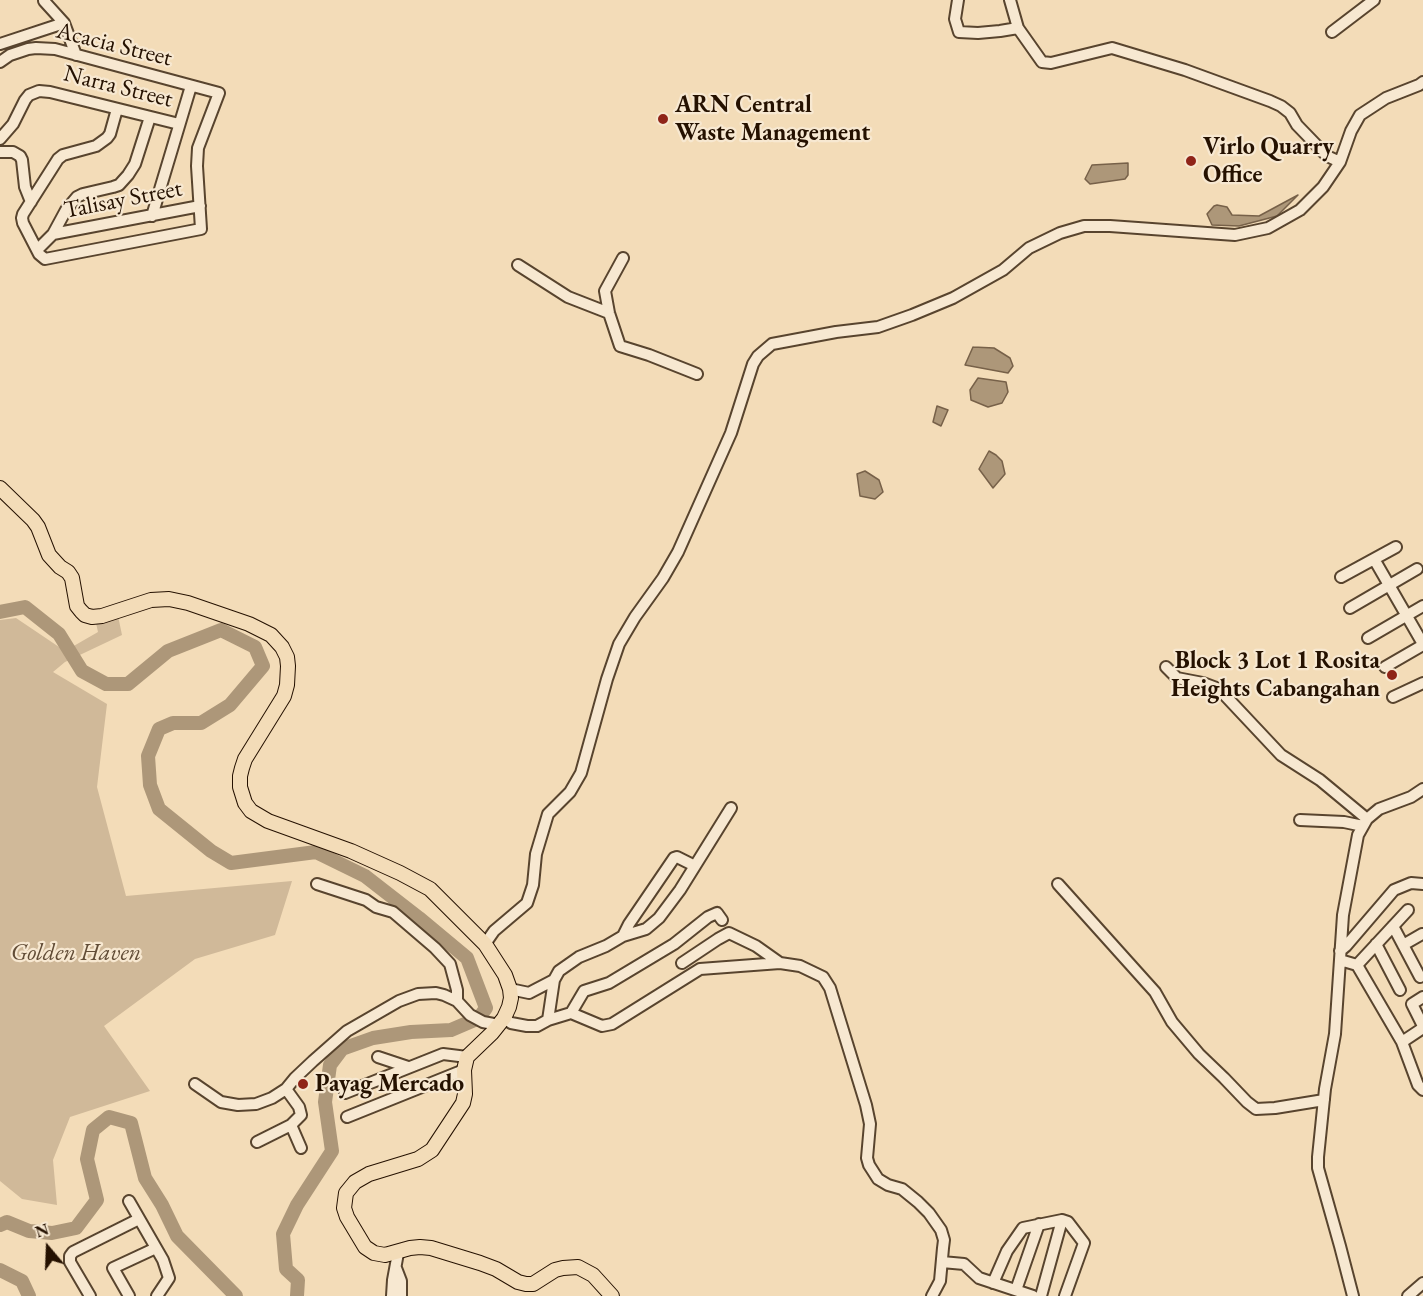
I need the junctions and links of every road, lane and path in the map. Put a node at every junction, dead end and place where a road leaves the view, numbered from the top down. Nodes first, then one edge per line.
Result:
1 (958, 0) edge
2 (1010, 0) edge
3 (1374, 0) edge
4 (44, 2) dead end
5 (64, 23) junction
6 (1018, 28) junction
7 (1332, 32) dead end
8 (0, 44) edge
9 (76, 55) junction
10 (0, 62) edge
11 (1423, 82) edge
12 (191, 86) junction
13 (117, 109) junction
14 (150, 117) junction
15 (179, 124) junction
16 (0, 139) edge
17 (0, 152) edge
18 (1340, 162) junction
19 (31, 202) junction
20 (200, 206) junction
21 (152, 216) junction
22 (53, 234) junction
23 (37, 250) junction
24 (623, 258) dead end
25 (518, 265) dead end
26 (609, 313) junction
27 (697, 374) dead end
28 (0, 488) edge
29 (1395, 547) dead end
30 (1374, 559) junction
31 (1417, 569) dead end
32 (1341, 577) dead end
33 (1389, 585) junction
34 (1423, 606) edge
35 (1350, 608) dead end
36 (1407, 616) junction
37 (1368, 638) dead end
38 (1423, 644) edge
39 (1166, 667) dead end
40 (1385, 667) dead end
41 (1423, 683) edge
42 (1393, 697) dead end
43 (1423, 789) edge
44 (731, 808) dead end
45 (1300, 820) dead end
46 (1365, 823) junction
47 (695, 866) junction
48 (317, 884) dead end
49 (1058, 884) dead end
50 (1423, 884) edge
51 (1408, 910) dead end
52 (722, 920) dead end
53 (1393, 927) junction
54 (1422, 933) edge
55 (623, 936) junction
56 (485, 944) junction
57 (1376, 944) junction
58 (1403, 945) junction
59 (1340, 955) junction
60 (682, 963) dead end
61 (780, 963) junction
62 (1358, 964) junction
63 (1419, 969) edge
64 (554, 981) junction
65 (510, 989) junction
66 (1400, 990) dead end
67 (1423, 997) edge
68 (457, 1001) junction
69 (571, 1012) junction
70 (548, 1020) junction
71 (502, 1021) junction
72 (1423, 1027) edge
73 (1402, 1042) junction
74 (378, 1057) dead end
75 (466, 1063) junction
76 (408, 1067) junction
77 (195, 1084) dead end
78 (286, 1089) junction
79 (1423, 1090) edge
80 (345, 1093) dead end
81 (1324, 1100) junction
82 (347, 1117) dead end
83 (291, 1125) junction
84 (256, 1142) dead end
85 (301, 1148) dead end
86 (129, 1201) dead end
87 (139, 1219) junction
88 (1062, 1220) junction
89 (1040, 1224) junction
90 (156, 1248) junction
91 (398, 1253) junction
92 (942, 1262) junction
93 (396, 1268) junction
94 (993, 1283) junction
95 (1423, 1283) edge
96 (1016, 1290) junction
97 (90, 1296) edge
98 (129, 1296) edge
99 (157, 1296) edge
100 (392, 1296) edge
101 (401, 1296) edge
102 (612, 1296) edge
103 (932, 1296) edge
104 (1032, 1296) edge
105 (1041, 1296) edge
106 (1065, 1296) edge
107 (1353, 1296) edge
108 (1408, 1296) edge

1 - 6 street
2 - 6 street
3 - 7 street
4 - 5 street
5 - 8 street
5 - 9 street
6 - 18 street
9 - 10 street, Acacia Street
9 - 12 street, Acacia Street
11 - 18 street
12 - 15 street
12 - 20 street, Acacia Street
13 - 14 street, Narra Street
13 - 16 street, Narra Street
13 - 19 street
14 - 15 street, Narra Street
14 - 22 street
15 - 21 street
17 - 19 street
18 - 56 street
19 - 23 street
20 - 21 street, Talisay Street
20 - 23 street
21 - 22 street, Talisay Street
22 - 23 street
24 - 26 street
25 - 26 street
26 - 27 street
28 - 56 main road
29 - 30 street
30 - 32 street
30 - 33 street
31 - 33 street
33 - 35 street
33 - 36 street
34 - 36 street
36 - 37 street
36 - 38 street
38 - 40 street
39 - 46 street
41 - 42 street
43 - 46 street
44 - 47 street
45 - 46 street
46 - 59 street
47 - 55 street
47 - 55 street
48 - 68 street
49 - 81 street
50 - 59 street
51 - 53 street
52 - 69 street
53 - 57 street
53 - 58 street
54 - 58 street
55 - 64 street
56 - 65 main road
57 - 62 street
57 - 66 street
58 - 63 street
59 - 62 street
59 - 81 street
60 - 61 street
61 - 69 street
61 - 92 street
62 - 73 street
64 - 65 street
64 - 70 street
65 - 71 main road
67 - 72 street
68 - 71 street
68 - 78 street
69 - 70 street
70 - 71 street
71 - 75 main road
72 - 73 street
73 - 79 street
74 - 76 street
75 - 76 street
75 - 82 street
75 - 91 main road
76 - 80 street
77 - 78 street
78 - 83 street
81 - 107 street
83 - 84 street
83 - 85 street
86 - 87 street
87 - 90 street
87 - 97 street
88 - 89 street
88 - 105 street
88 - 106 street
89 - 94 street
89 - 96 street
90 - 98 street
90 - 99 street
91 - 93 street
91 - 102 main road
92 - 94 street
92 - 103 street
93 - 100 street
93 - 101 street
94 - 96 street
95 - 108 street
96 - 104 street

